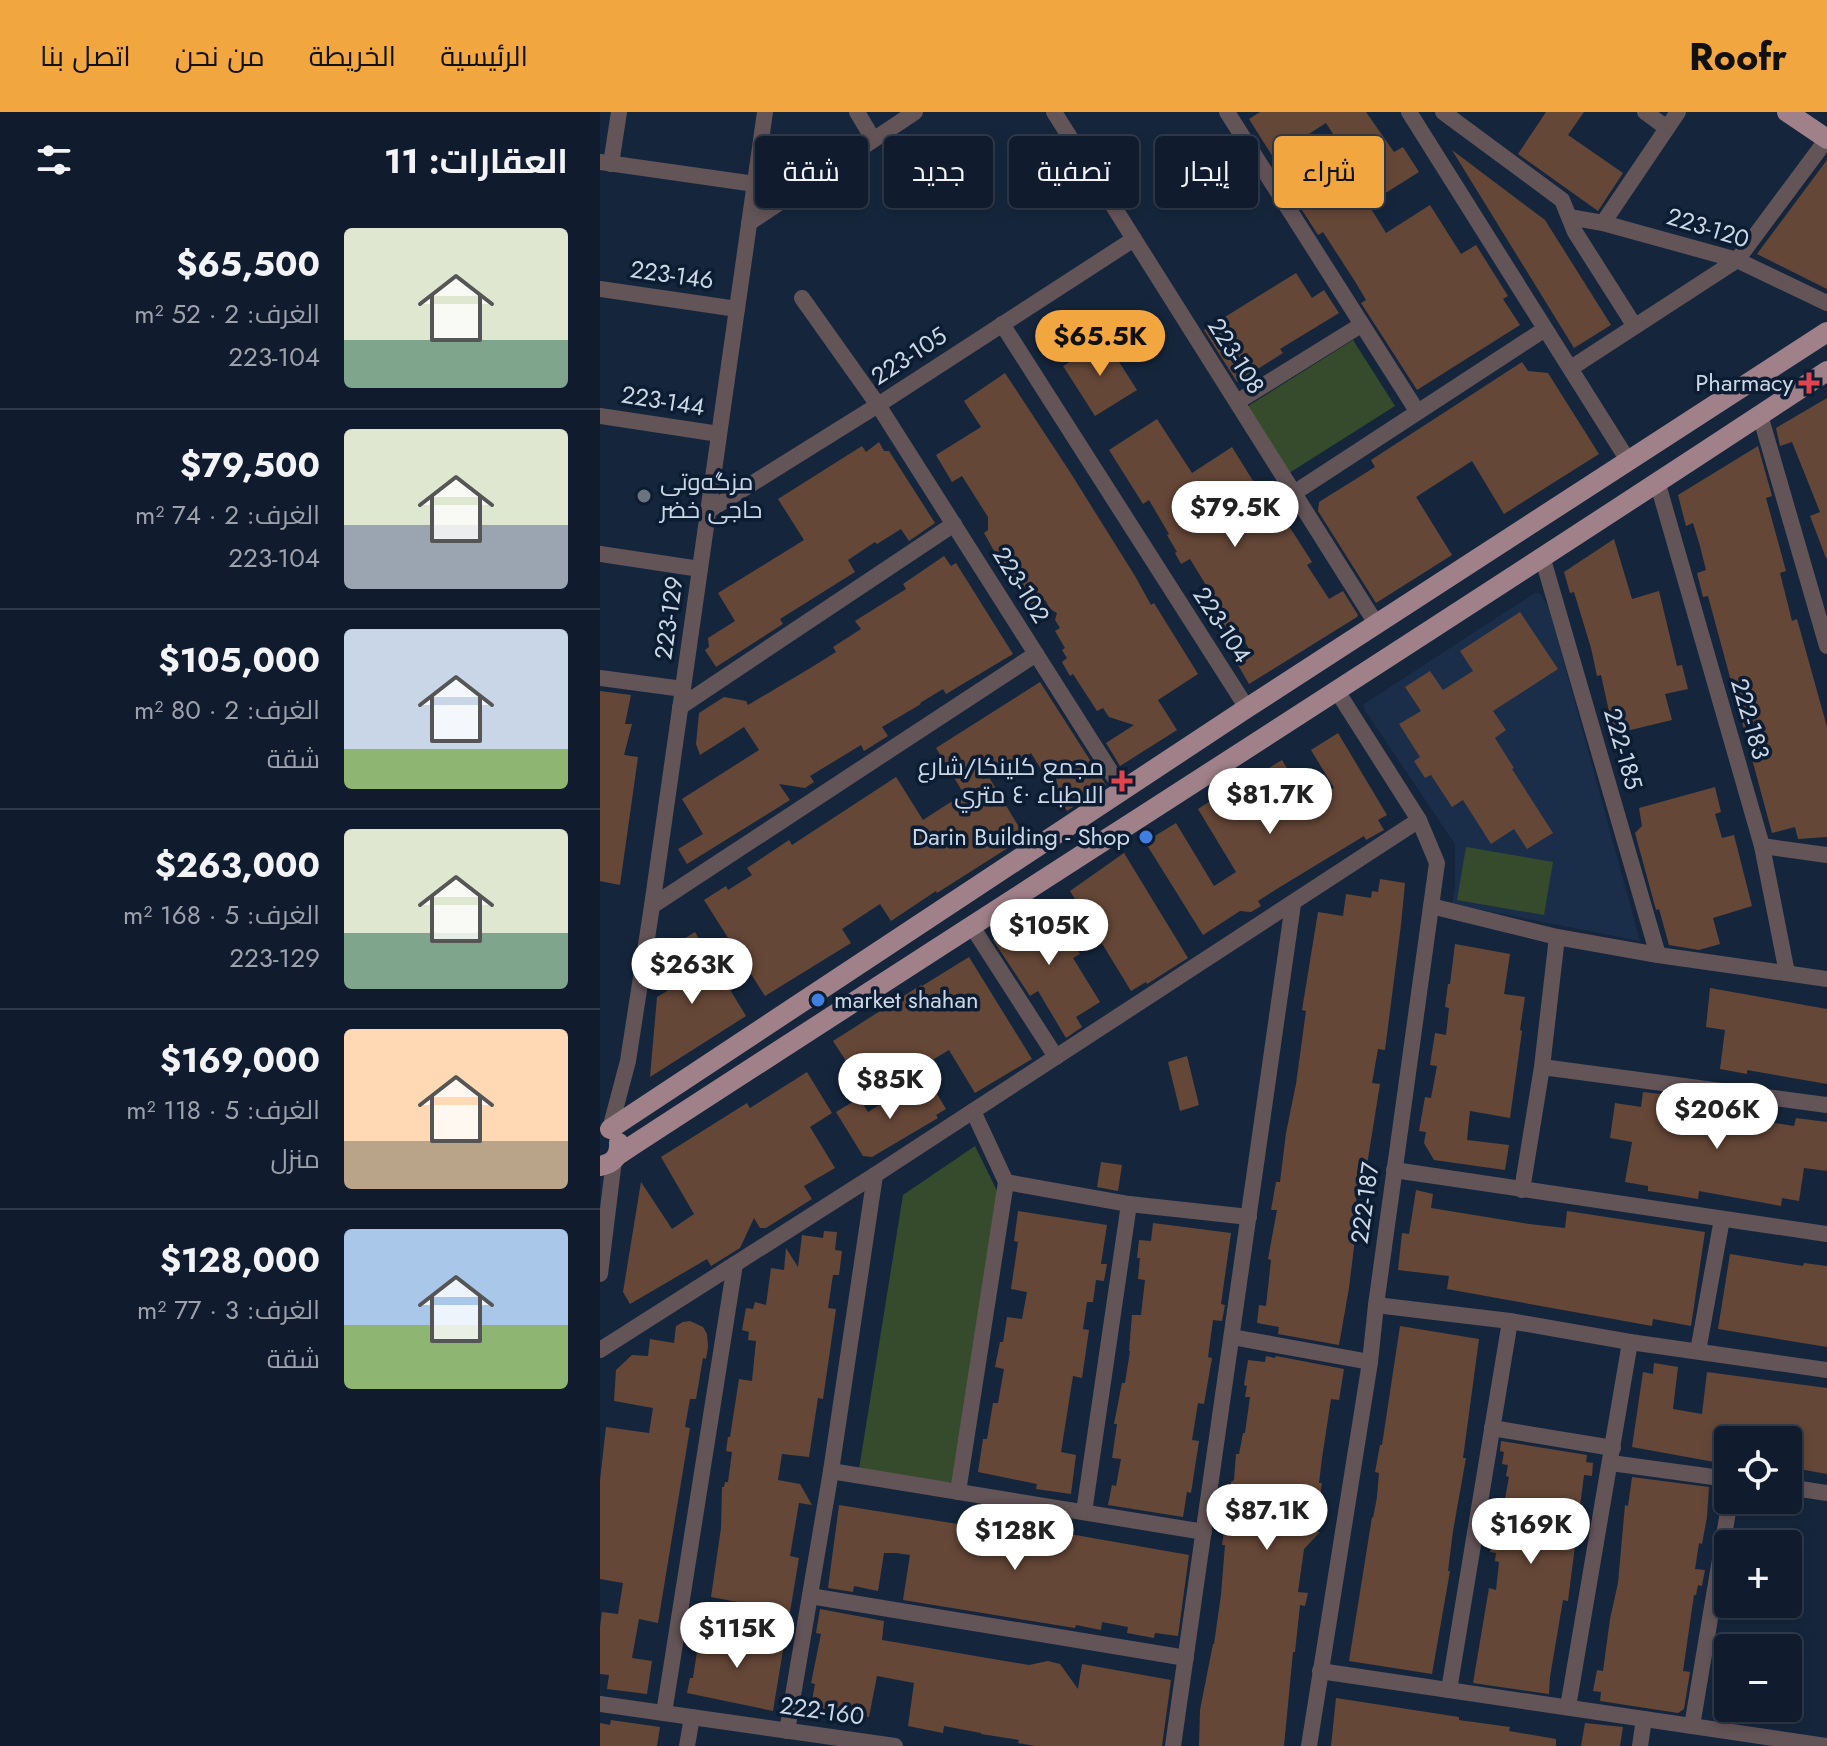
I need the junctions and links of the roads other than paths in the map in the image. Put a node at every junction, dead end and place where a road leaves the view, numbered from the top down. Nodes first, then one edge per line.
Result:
1 (619, 112) edge
2 (765, 112) edge
3 (857, 112) edge
4 (915, 112) edge
5 (1054, 112) edge
6 (1227, 112) edge
7 (1409, 112) edge
8 (1443, 112) edge
9 (1645, 112) edge
10 (1678, 112) edge
11 (1787, 112) edge
12 (1667, 128) junction
13 (762, 136) edge
14 (873, 139) junction
15 (1827, 139) edge
16 (606, 163) edge
17 (755, 184) joint
18 (1569, 217) junction
19 (749, 223) junction
20 (1603, 223) junction
21 (1134, 239) junction
22 (1737, 260) junction
23 (600, 289) edge
24 (802, 298) dead end
25 (1827, 303) edge
26 (737, 309) junction
27 (1002, 324) junction
28 (1361, 325) junction
29 (1634, 325) junction
30 (1545, 329) junction
31 (1827, 332) edge
32 (1571, 368) junction
33 (1827, 371) edge
34 (1237, 402) junction
35 (878, 405) junction
36 (1417, 411) junction
37 (1760, 415) junction
38 (600, 416) edge
39 (719, 434) junction
40 (1629, 462) junction
41 (1657, 481) junction
42 (1294, 493) junction
43 (708, 511) junction
44 (954, 524) junction
45 (600, 554) edge
46 (1542, 556) junction
47 (700, 569) junction
48 (1462, 570) junction
49 (1479, 597) junction
50 (1377, 625) junction
51 (1827, 646) edge
52 (1036, 654) junction
53 (600, 678) edge
54 (683, 689) junction
55 (1337, 691) junction
56 (680, 707) junction
57 (1247, 708) junction
58 (1123, 791) junction
59 (1419, 820) junction
60 (1762, 846) junction
61 (1827, 855) edge
62 (1293, 904) junction
63 (652, 906) junction
64 (1431, 906) junction
65 (971, 925) junction
66 (1557, 937) junction
67 (1658, 955) junction
68 (1787, 973) junction
69 (1827, 979) edge
70 (1056, 1057) junction
71 (1542, 1067) junction
72 (1827, 1105) edge
73 (973, 1111) junction
74 (605, 1127) edge
75 (607, 1163) edge
76 (1394, 1170) junction
77 (875, 1175) junction
78 (1006, 1182) junction
79 (1522, 1190) junction
80 (1129, 1204) junction
81 (1249, 1217) junction
82 (1722, 1219) junction
83 (1827, 1234) edge
84 (735, 1264) junction
85 (600, 1274) edge
86 (1376, 1305) junction
87 (1510, 1321) junction
88 (1232, 1337) junction
89 (1630, 1342) junction
90 (600, 1350) edge
91 (1698, 1351) junction
92 (1370, 1362) junction
93 (1827, 1370) edge
94 (1492, 1428) junction
95 (1612, 1456) junction
96 (831, 1471) junction
97 (1714, 1476) edge
98 (1802, 1489) edge
99 (958, 1492) junction
100 (1827, 1493) edge
101 (1084, 1512) junction
102 (1728, 1514) edge
103 (1204, 1532) junction
104 (810, 1596) junction
105 (1186, 1658) junction
106 (1320, 1671) junction
107 (1449, 1690) junction
108 (600, 1704) edge
109 (1568, 1707) junction
110 (664, 1713) junction
111 (692, 1717) junction
112 (1644, 1719) junction
113 (1692, 1726) junction
114 (787, 1731) junction
115 (687, 1746) edge
116 (895, 1746) edge
117 (1173, 1746) edge
118 (1309, 1746) edge
119 (1640, 1746) edge
120 (1827, 1746) edge

1 - 16 street
2 - 13 street, 223-129
3 - 14 street
4 - 14 street
5 - 21 street, 223-108
6 - 28 street
7 - 30 street
8 - 18 street
9 - 12 street
10 - 12 street
11 - 15 main road
12 - 20 street
14 - 19 street
15 - 22 street
16 - 17 street
17 - 19 street, 223-129
18 - 20 street, 223-120
18 - 29 street
19 - 26 street, 223-129
20 - 22 street, 223-120
21 - 27 street, 223-105
21 - 34 street, 223-108
22 - 25 street, 223-120
22 - 29 street
23 - 26 street, 223-146
24 - 35 street, 223-102
26 - 39 street, 223-129
27 - 35 street, 223-105
27 - 57 street, 223-104
28 - 34 street
28 - 36 street
29 - 32 street
30 - 32 street
30 - 36 street
31 - 40 main road
32 - 40 street
33 - 37 main road
34 - 42 street, 223-108
35 - 43 street, 223-105
35 - 44 street, 223-102
36 - 42 street
37 - 41 main road
37 - 51 street
38 - 39 street, 223-144
39 - 43 street, 223-129
40 - 48 main road
41 - 46 main road
41 - 60 street, 222-183
42 - 50 street, 223-108
43 - 47 street, 223-129
44 - 52 street, 223-102
44 - 56 street
45 - 47 street
46 - 49 main road
46 - 67 street, 222-185
47 - 54 street, 223-129
48 - 49 main road
48 - 50 main road
49 - 55 main road
50 - 57 main road
52 - 58 street, 223-102
52 - 63 street
53 - 54 street
54 - 56 street, 223-129
55 - 59 street, 222-187
55 - 65 main road
56 - 63 street, 223-129
57 - 58 main road
58 - 74 main road
59 - 62 street
59 - 64 street, 222-187
60 - 61 street
60 - 68 street, 222-183
62 - 70 street
62 - 81 street
63 - 74 street, 223-129
64 - 66 street
64 - 76 street, 222-187
65 - 70 street
65 - 75 main road
66 - 67 street
66 - 71 street
67 - 68 street
68 - 69 street
70 - 73 street
71 - 72 street
71 - 79 street
73 - 77 street
73 - 78 street
74 - 75 main road
75 - 85 street
76 - 79 street
76 - 86 street, 222-187
77 - 84 street
77 - 96 street
78 - 80 street
78 - 99 street
79 - 82 street
80 - 81 street
80 - 101 street
81 - 88 street
82 - 83 street
82 - 91 street
84 - 90 street
84 - 110 street
86 - 87 street
86 - 92 street, 222-187
87 - 89 street
87 - 94 street
88 - 92 street
88 - 103 street
89 - 91 street
89 - 95 street
91 - 93 street
92 - 106 street, 222-187
94 - 95 street
94 - 107 street
95 - 97 street
95 - 109 street
96 - 99 street
96 - 104 street
98 - 100 street
99 - 101 street
101 - 103 street
102 - 113 street
103 - 105 street
104 - 105 street
104 - 114 street
105 - 117 street
106 - 107 street
106 - 118 street, 222-187
107 - 109 street
108 - 110 street, 222-160
109 - 112 street
110 - 111 street, 222-160
111 - 114 street, 222-160
111 - 115 street
112 - 113 street
112 - 119 street
113 - 120 street
114 - 116 street, 222-160

